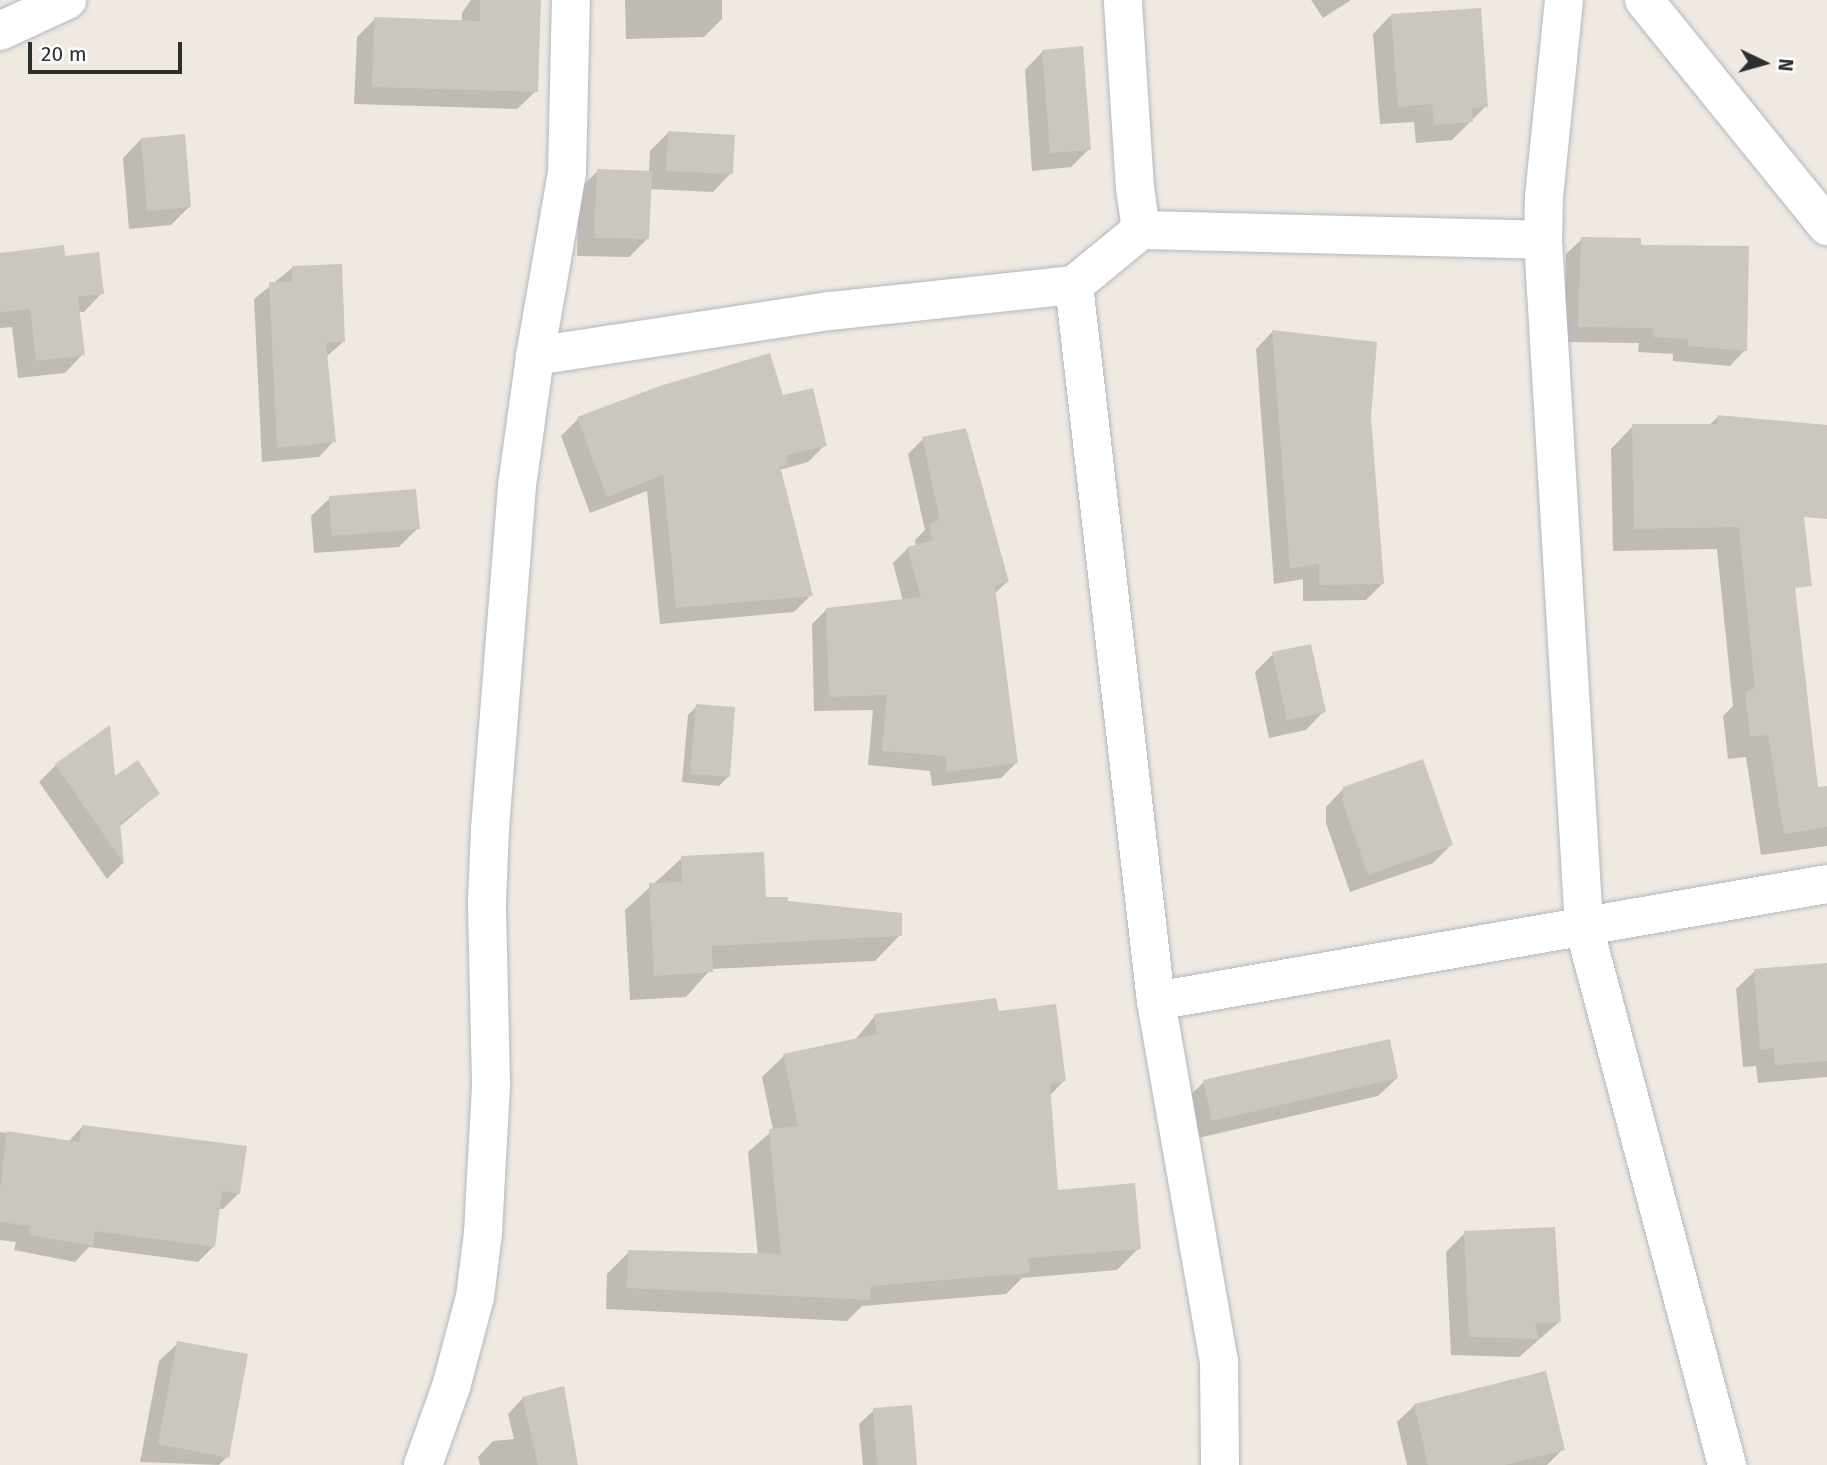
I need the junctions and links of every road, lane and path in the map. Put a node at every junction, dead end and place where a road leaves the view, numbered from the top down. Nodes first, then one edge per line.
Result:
1 (67, 0) edge
2 (571, 0) edge
3 (1123, 0) edge
4 (1564, 0) edge
5 (1644, 0) edge
6 (0, 31) edge
7 (1827, 226) edge
8 (1141, 230) junction
9 (1543, 240) junction
10 (1074, 285) junction
11 (535, 356) junction
12 (1827, 884) edge
13 (1584, 927) junction
14 (1156, 1002) junction
15 (424, 1465) edge
16 (1220, 1465) edge
17 (1727, 1465) edge

1 - 6 street
2 - 11 street
3 - 8 street
4 - 9 street
5 - 7 street
8 - 9 street
8 - 10 street
9 - 13 street
10 - 11 street
10 - 14 street
11 - 15 street
12 - 13 street
13 - 14 street
13 - 17 street
14 - 16 street

